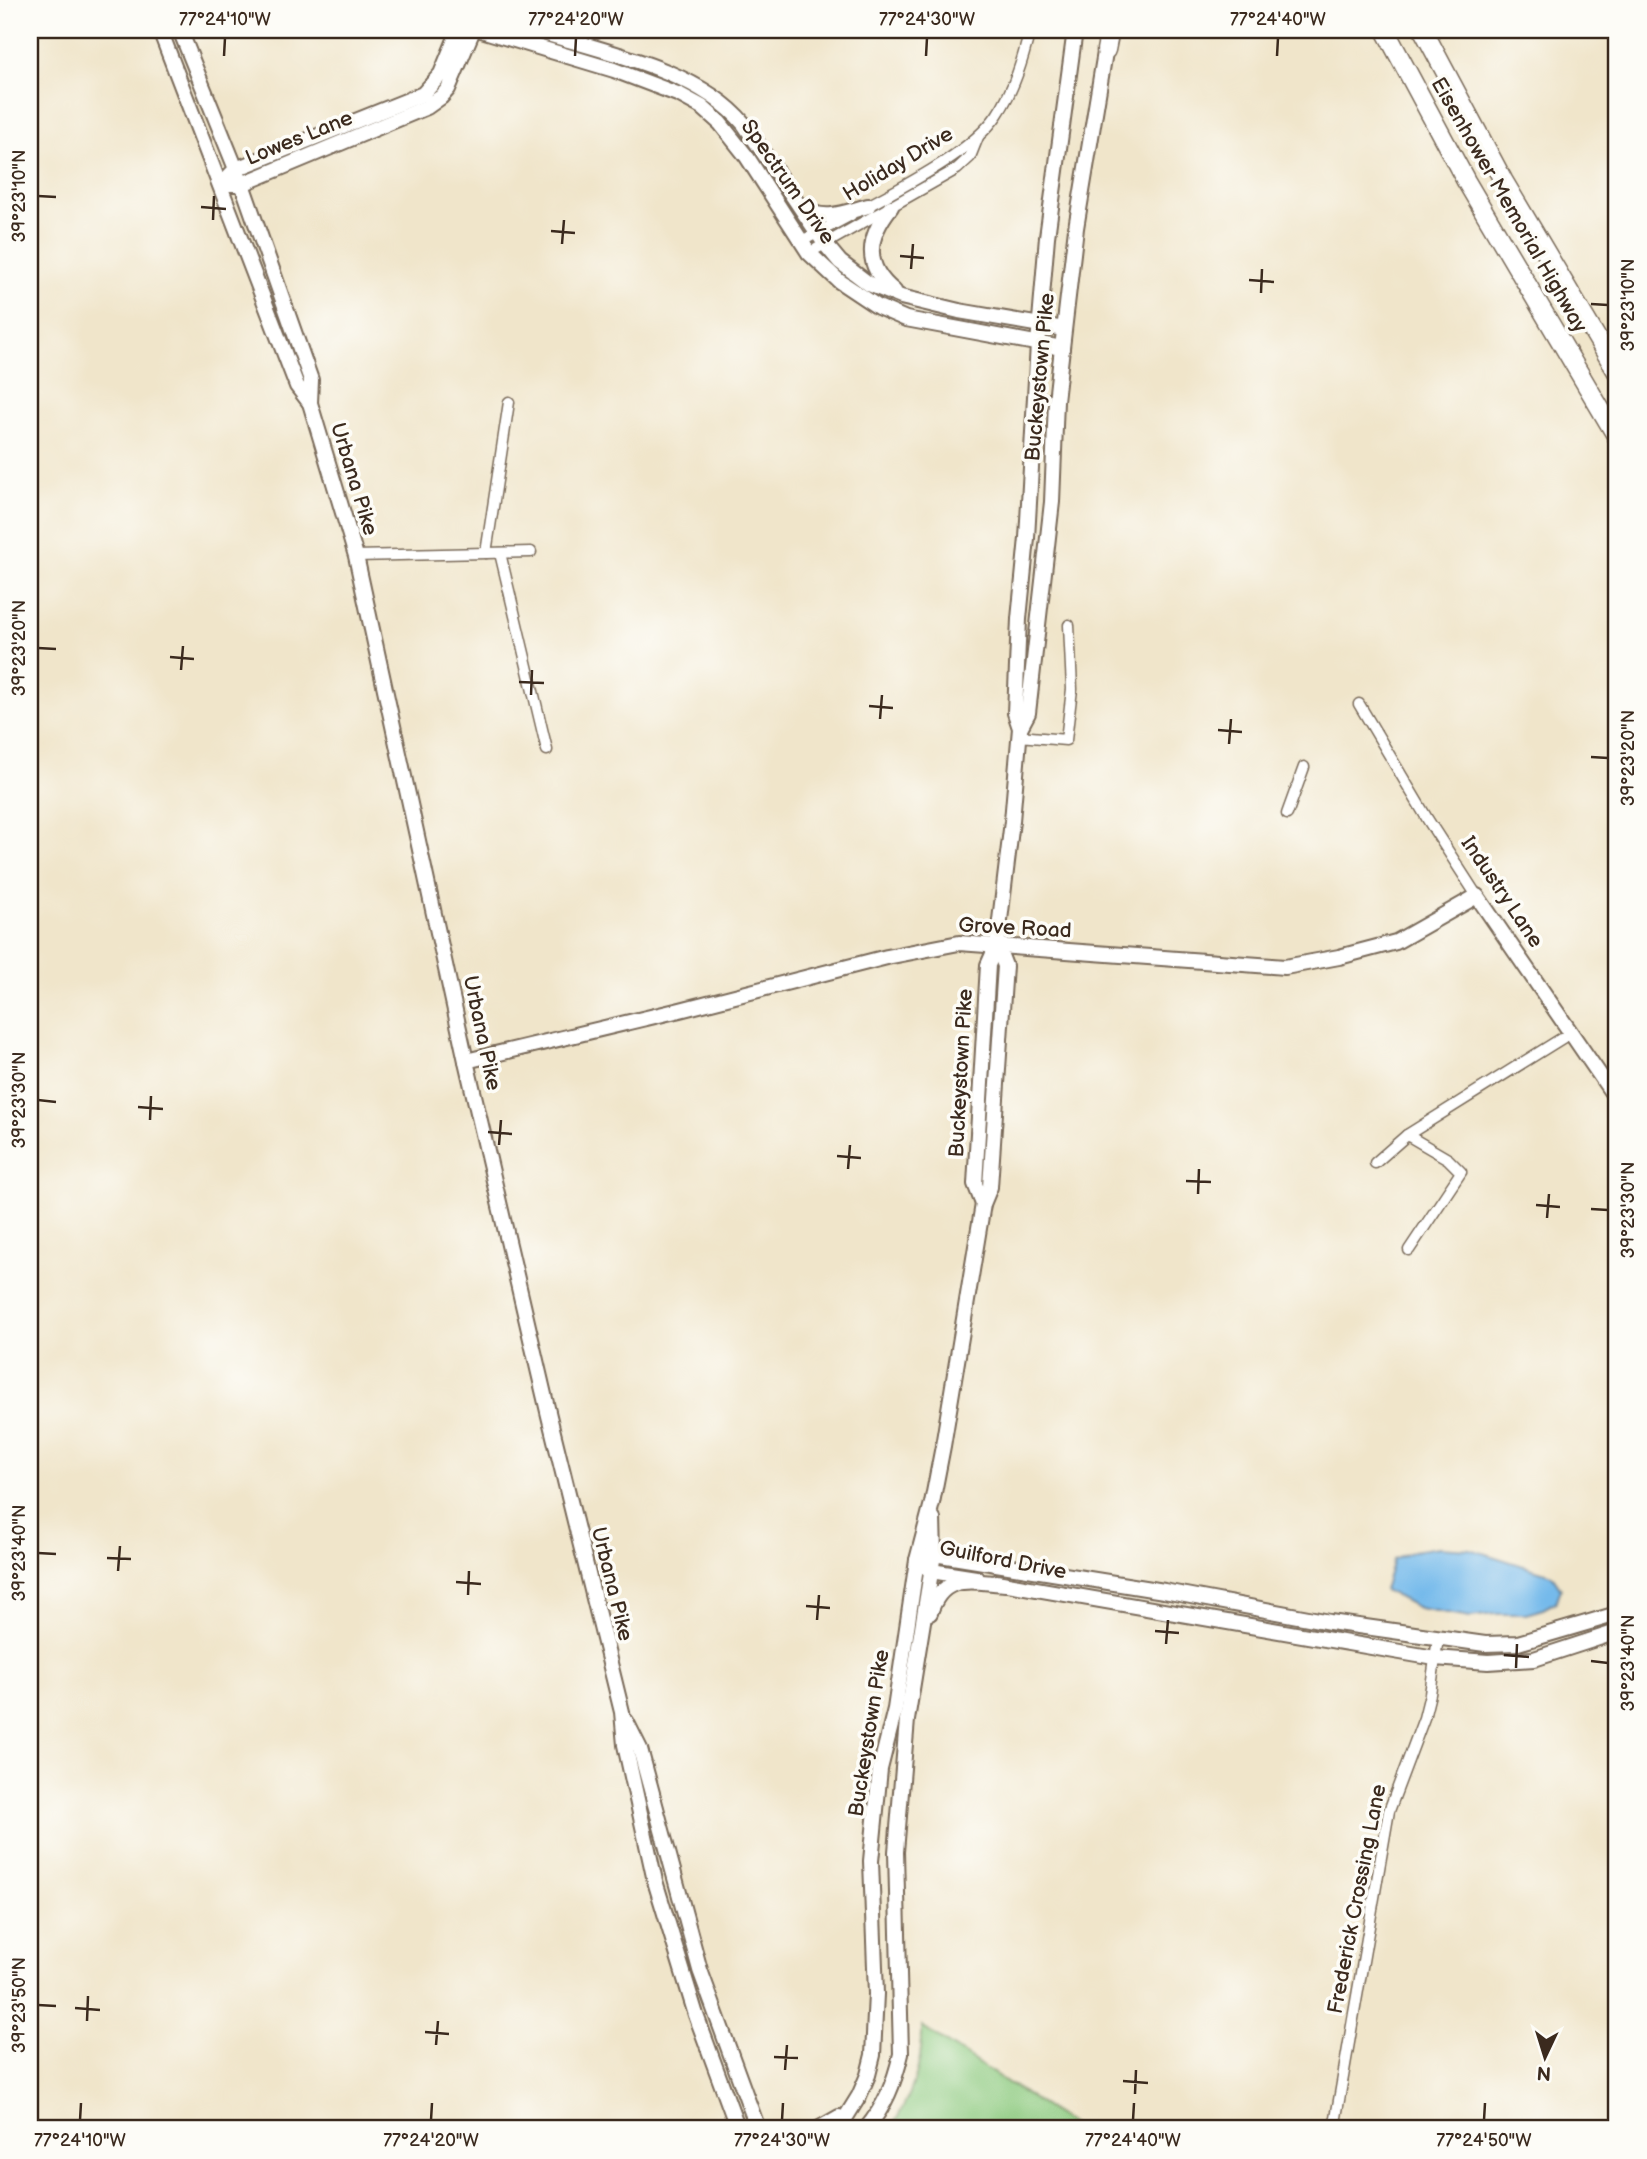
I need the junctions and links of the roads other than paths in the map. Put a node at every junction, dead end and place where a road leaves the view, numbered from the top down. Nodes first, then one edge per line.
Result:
1 (160, 30) edge
2 (180, 30) edge
3 (458, 30) edge
4 (473, 30) edge
5 (481, 30) edge
6 (534, 30) edge
7 (1030, 30) edge
8 (1075, 30) edge
9 (1109, 30) edge
10 (1385, 30) edge
11 (1423, 30) edge
12 (1106, 50) joint
13 (979, 136) junction
14 (236, 169) junction
15 (220, 184) junction
16 (242, 184) junction
17 (798, 203) junction
18 (868, 206) junction
19 (891, 207) junction
20 (821, 239) junction
21 (805, 248) junction
22 (901, 297) junction
23 (1040, 325) junction
24 (1064, 329) junction
25 (1038, 344) junction
26 (1062, 348) junction
27 (1617, 372) edge
28 (509, 402) dead end
29 (310, 403) junction
30 (1617, 437) edge
31 (531, 552) dead end
32 (486, 553) junction
33 (500, 553) junction
34 (356, 556) junction
35 (1069, 625) dead end
36 (1359, 704) dead end
37 (1019, 732) junction
38 (547, 750) dead end
39 (1304, 767) dead end
40 (1287, 814) dead end
41 (1477, 895) junction
42 (997, 946) junction
43 (1572, 1032) junction
44 (466, 1061) junction
45 (1617, 1100) edge
46 (1407, 1135) junction
47 (1375, 1163) dead end
48 (1409, 1250) dead end
49 (932, 1503) junction
50 (934, 1554) junction
51 (917, 1560) junction
52 (931, 1570) junction
53 (1006, 1584) junction
54 (1617, 1614) edge
55 (1617, 1632) edge
56 (1438, 1638) junction
57 (919, 1648) junction
58 (1435, 1658) junction
59 (622, 1712) junction
60 (859, 2096) junction
61 (728, 2100) junction
62 (750, 2110) junction
63 (729, 2129) edge
64 (738, 2129) edge
65 (758, 2129) edge
66 (768, 2129) edge
67 (818, 2129) edge
68 (833, 2129) edge
69 (866, 2129) edge
70 (1334, 2129) edge

1 - 15 main road, Urbana Pike
2 - 14 main road, Urbana Pike
3 - 14 main road, Lowes Lane
4 - 16 main road, Lowes Lane
5 - 21 main road, Spectrum Drive
6 - 17 main road, Spectrum Drive
7 - 13 street, Holiday Drive
8 - 23 main road, Buckeystown Pike
9 - 12 highway
10 - 30 highway, Eisenhower Memorial Highway
11 - 27 highway, Eisenhower Memorial Highway
12 - 24 main road, Buckeystown Pike
13 - 18 street, Holiday Drive
13 - 19 street, Holiday Drive
14 - 15 main road, Lowes Lane
14 - 16 main road, Urbana Pike
15 - 16 main road, Lowes Lane
15 - 29 main road, Urbana Pike
16 - 29 main road, Urbana Pike
17 - 18 main road
17 - 20 main road, Spectrum Drive
18 - 20 street, Holiday Drive
19 - 20 street, Holiday Drive
19 - 22 main road
20 - 21 street, Holiday Drive
20 - 22 main road, Spectrum Drive
21 - 25 main road, Spectrum Drive
22 - 23 main road, Spectrum Drive
23 - 24 main road, Spectrum Drive
23 - 25 main road, Buckeystown Pike
24 - 26 main road, Buckeystown Pike
25 - 26 main road, Spectrum Drive
25 - 37 main road, Buckeystown Pike
26 - 37 main road, Buckeystown Pike
28 - 32 street
29 - 34 main road, Urbana Pike
31 - 33 street
32 - 33 street
32 - 34 street
33 - 38 street
34 - 44 main road, Urbana Pike
35 - 37 street
36 - 41 street, Industry Lane
37 - 42 main road, Buckeystown Pike
39 - 40 street
41 - 42 main road, Grove Road
41 - 43 main road, Industry Lane
42 - 44 main road, Grove Road
42 - 49 main road, Buckeystown Pike
43 - 45 main road, Industry Lane
43 - 46 street
44 - 59 main road, Urbana Pike
46 - 47 street
46 - 48 street
49 - 50 main road, Buckeystown Pike
49 - 51 main road, Buckeystown Pike
50 - 51 main road, Guilford Drive
50 - 52 main road, Buckeystown Pike
50 - 56 main road, Guilford Drive
51 - 52 main road, Guilford Drive
51 - 60 main road, Buckeystown Pike
52 - 53 main road, Guilford Drive
52 - 57 main road, Buckeystown Pike
53 - 57 main road
53 - 58 main road, Guilford Drive
54 - 56 main road, Guilford Drive
55 - 58 main road, Guilford Drive
56 - 58 street, Frederick Crossing Lane
57 - 69 main road, Buckeystown Pike
58 - 70 street, Frederick Crossing Lane
59 - 61 main road, Urbana Pike
59 - 62 main road, Urbana Pike
60 - 67 main road
60 - 68 main road, Buckeystown Pike
61 - 63 main road
61 - 64 main road, Urbana Pike
62 - 65 main road, Urbana Pike
62 - 66 main road

